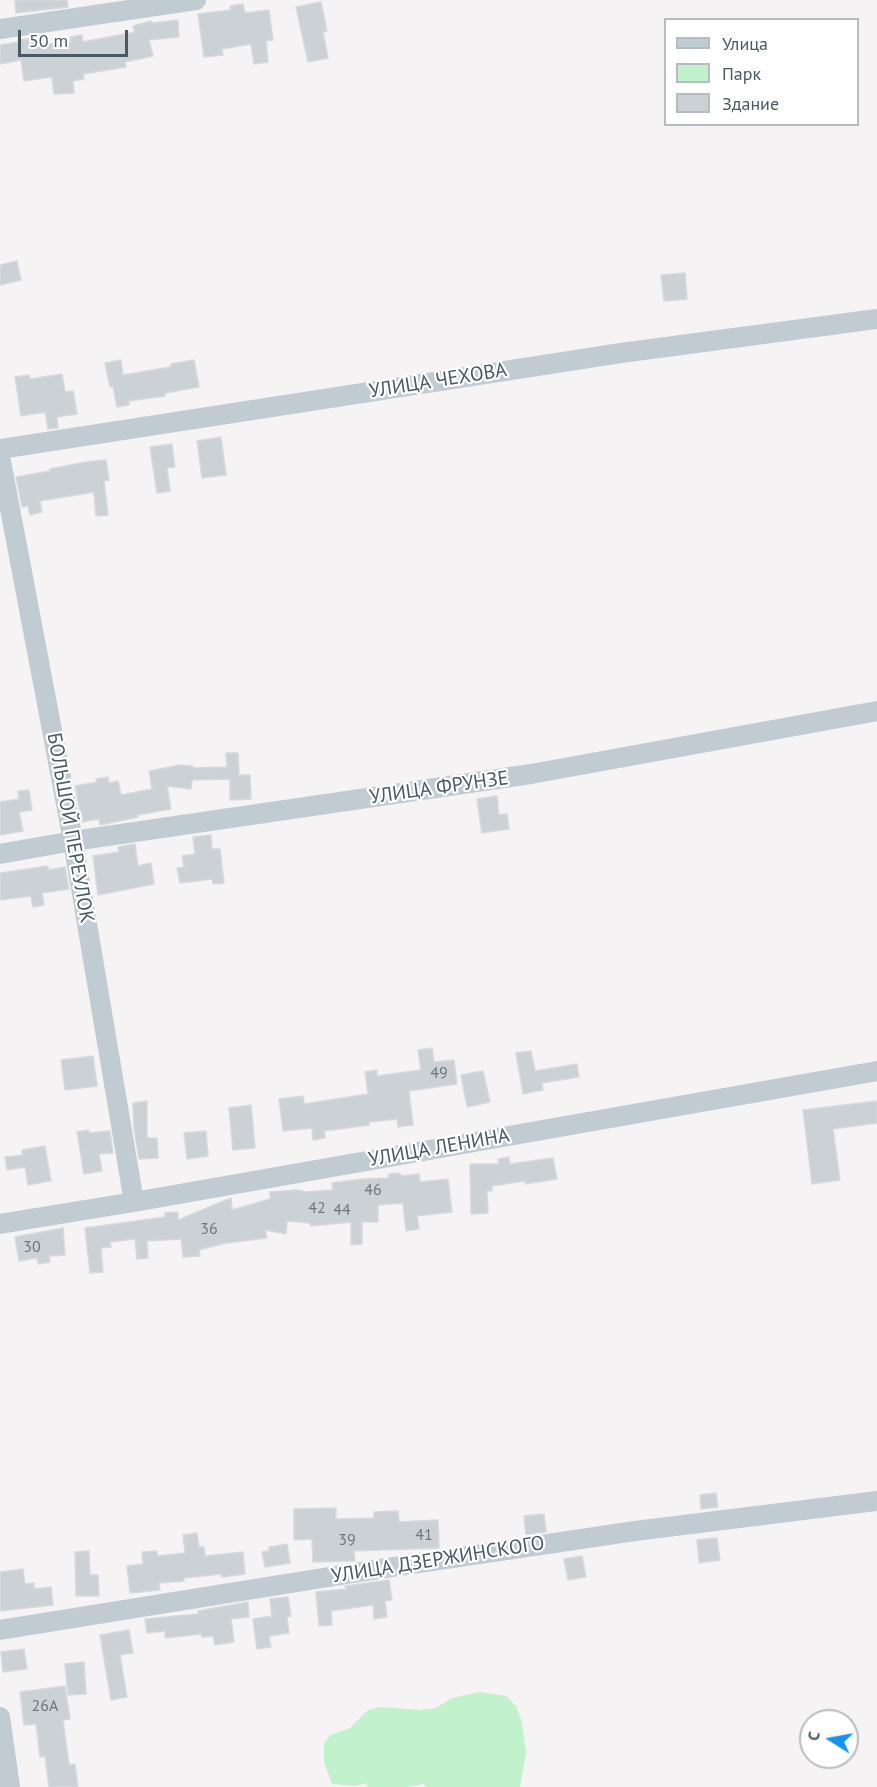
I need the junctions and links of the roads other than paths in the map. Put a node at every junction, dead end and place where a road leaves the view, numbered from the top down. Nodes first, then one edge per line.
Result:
1 (196, 0) edge
2 (0, 29) edge
3 (877, 318) edge
4 (0, 449) edge
5 (0, 456) edge
6 (877, 711) edge
7 (73, 841) junction
8 (0, 854) edge
9 (877, 1071) edge
10 (134, 1202) junction
11 (0, 1224) edge
12 (877, 1501) edge
13 (0, 1630) edge
14 (0, 1717) edge
15 (10, 1787) edge

1 - 2 street
3 - 4 street, УЛИЦА ЧЕХОВА
5 - 7 street, БОЛЬШОЙ ПЕРЕУЛОК
6 - 7 street, УЛИЦА ФРУНЗЕ
7 - 8 street, УЛИЦА ФРУНЗЕ
7 - 10 street, БОЛЬШОЙ ПЕРЕУЛОК
9 - 10 street, УЛИЦА ЛЕНИНА
10 - 11 street, УЛИЦА ЛЕНИНА
12 - 13 street, УЛИЦА ДЗЕРЖИНСКОГО
14 - 15 street

